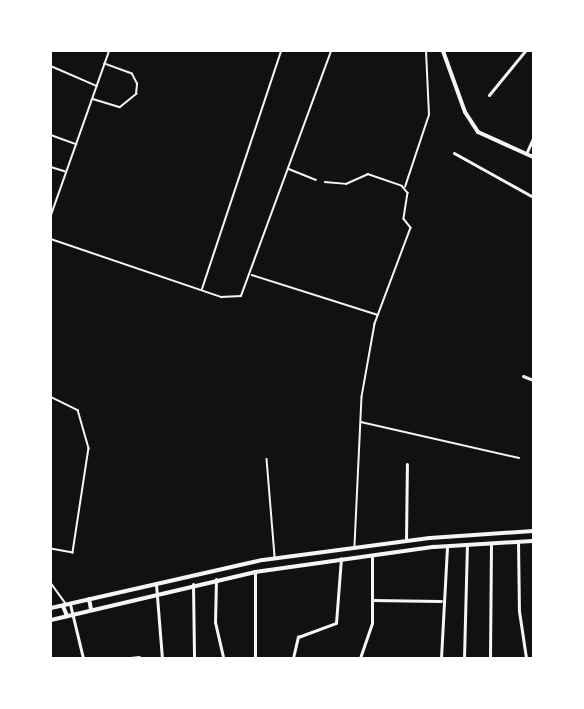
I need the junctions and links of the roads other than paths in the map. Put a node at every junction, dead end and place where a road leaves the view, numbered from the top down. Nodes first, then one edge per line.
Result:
1 (109, 51) edge
2 (281, 51) edge
3 (331, 51) edge
4 (426, 51) edge
5 (443, 51) edge
6 (525, 51) edge
7 (104, 64) junction
8 (51, 66) edge
9 (97, 86) junction
10 (489, 95) dead end
11 (92, 99) junction
12 (51, 135) edge
13 (533, 138) edge
14 (76, 144) junction
15 (454, 153) dead end
16 (526, 154) junction
17 (533, 157) edge
18 (51, 167) edge
19 (289, 169) junction
20 (66, 172) junction
21 (316, 180) dead end
22 (325, 182) dead end
23 (404, 188) junction
24 (533, 197) edge
25 (51, 215) edge
26 (51, 240) edge
27 (251, 275) junction
28 (201, 290) junction
29 (378, 315) junction
30 (523, 376) dead end
31 (533, 380) edge
32 (51, 397) edge
33 (360, 422) junction
34 (519, 458) dead end
35 (267, 459) dead end
36 (407, 464) dead end
37 (533, 531) edge
38 (466, 535) junction
39 (406, 541) junction
40 (518, 541) junction
41 (533, 541) edge
42 (491, 543) junction
43 (371, 545) junction
44 (467, 545) junction
45 (355, 547) junction
46 (447, 547) junction
47 (51, 549) edge
48 (372, 554) junction
49 (341, 558) junction
50 (276, 559) junction
51 (237, 566) junction
52 (255, 572) junction
53 (240, 574) junction
54 (216, 579) junction
55 (51, 583) edge
56 (156, 584) junction
57 (193, 584) junction
58 (157, 592) junction
59 (89, 599) junction
60 (372, 600) junction
61 (441, 600) junction
62 (66, 604) junction
63 (51, 608) edge
64 (91, 609) junction
65 (73, 614) junction
66 (67, 616) junction
67 (51, 620) edge
68 (138, 657) edge
69 (83, 658) edge
70 (130, 658) edge
71 (162, 658) edge
72 (194, 658) edge
73 (223, 658) edge
74 (255, 658) edge
75 (293, 658) edge
76 (362, 658) edge
77 (441, 658) edge
78 (464, 658) edge
79 (490, 658) edge
80 (526, 658) edge

1 - 7 lane
2 - 28 lane
3 - 19 lane
4 - 23 lane
5 - 16 main road
6 - 10 street
7 - 9 lane
7 - 11 lane
8 - 9 lane
9 - 11 lane
11 - 14 lane
12 - 14 lane
13 - 16 street
14 - 20 lane
15 - 24 street
16 - 17 main road
18 - 20 lane
19 - 21 lane
19 - 27 lane
20 - 25 lane
22 - 23 lane
23 - 29 lane
26 - 28 lane
27 - 28 lane
27 - 29 lane
29 - 33 lane
30 - 31 street
32 - 47 lane
33 - 34 lane
33 - 45 lane
35 - 50 lane
36 - 39 street
37 - 38 main road
38 - 39 main road
38 - 44 main road
39 - 43 main road
40 - 41 main road
40 - 42 main road
40 - 80 street
42 - 44 main road
42 - 79 street
43 - 45 main road
43 - 48 main road
44 - 46 main road
44 - 78 street
45 - 50 main road
46 - 48 main road
46 - 61 street
48 - 49 main road
48 - 60 street
49 - 52 main road
49 - 75 street
50 - 51 main road
51 - 53 main road
51 - 56 main road
52 - 53 main road
52 - 74 street
53 - 54 main road
54 - 57 main road
54 - 73 street
55 - 62 lane
56 - 58 street
56 - 59 main road
57 - 58 main road
57 - 72 street
58 - 64 main road
58 - 71 street
59 - 62 main road
59 - 64 main road
60 - 61 street
60 - 76 street
61 - 77 street
62 - 63 main road
62 - 65 street
62 - 66 main road
64 - 65 main road
65 - 66 main road
65 - 69 street
66 - 67 main road
68 - 70 street

